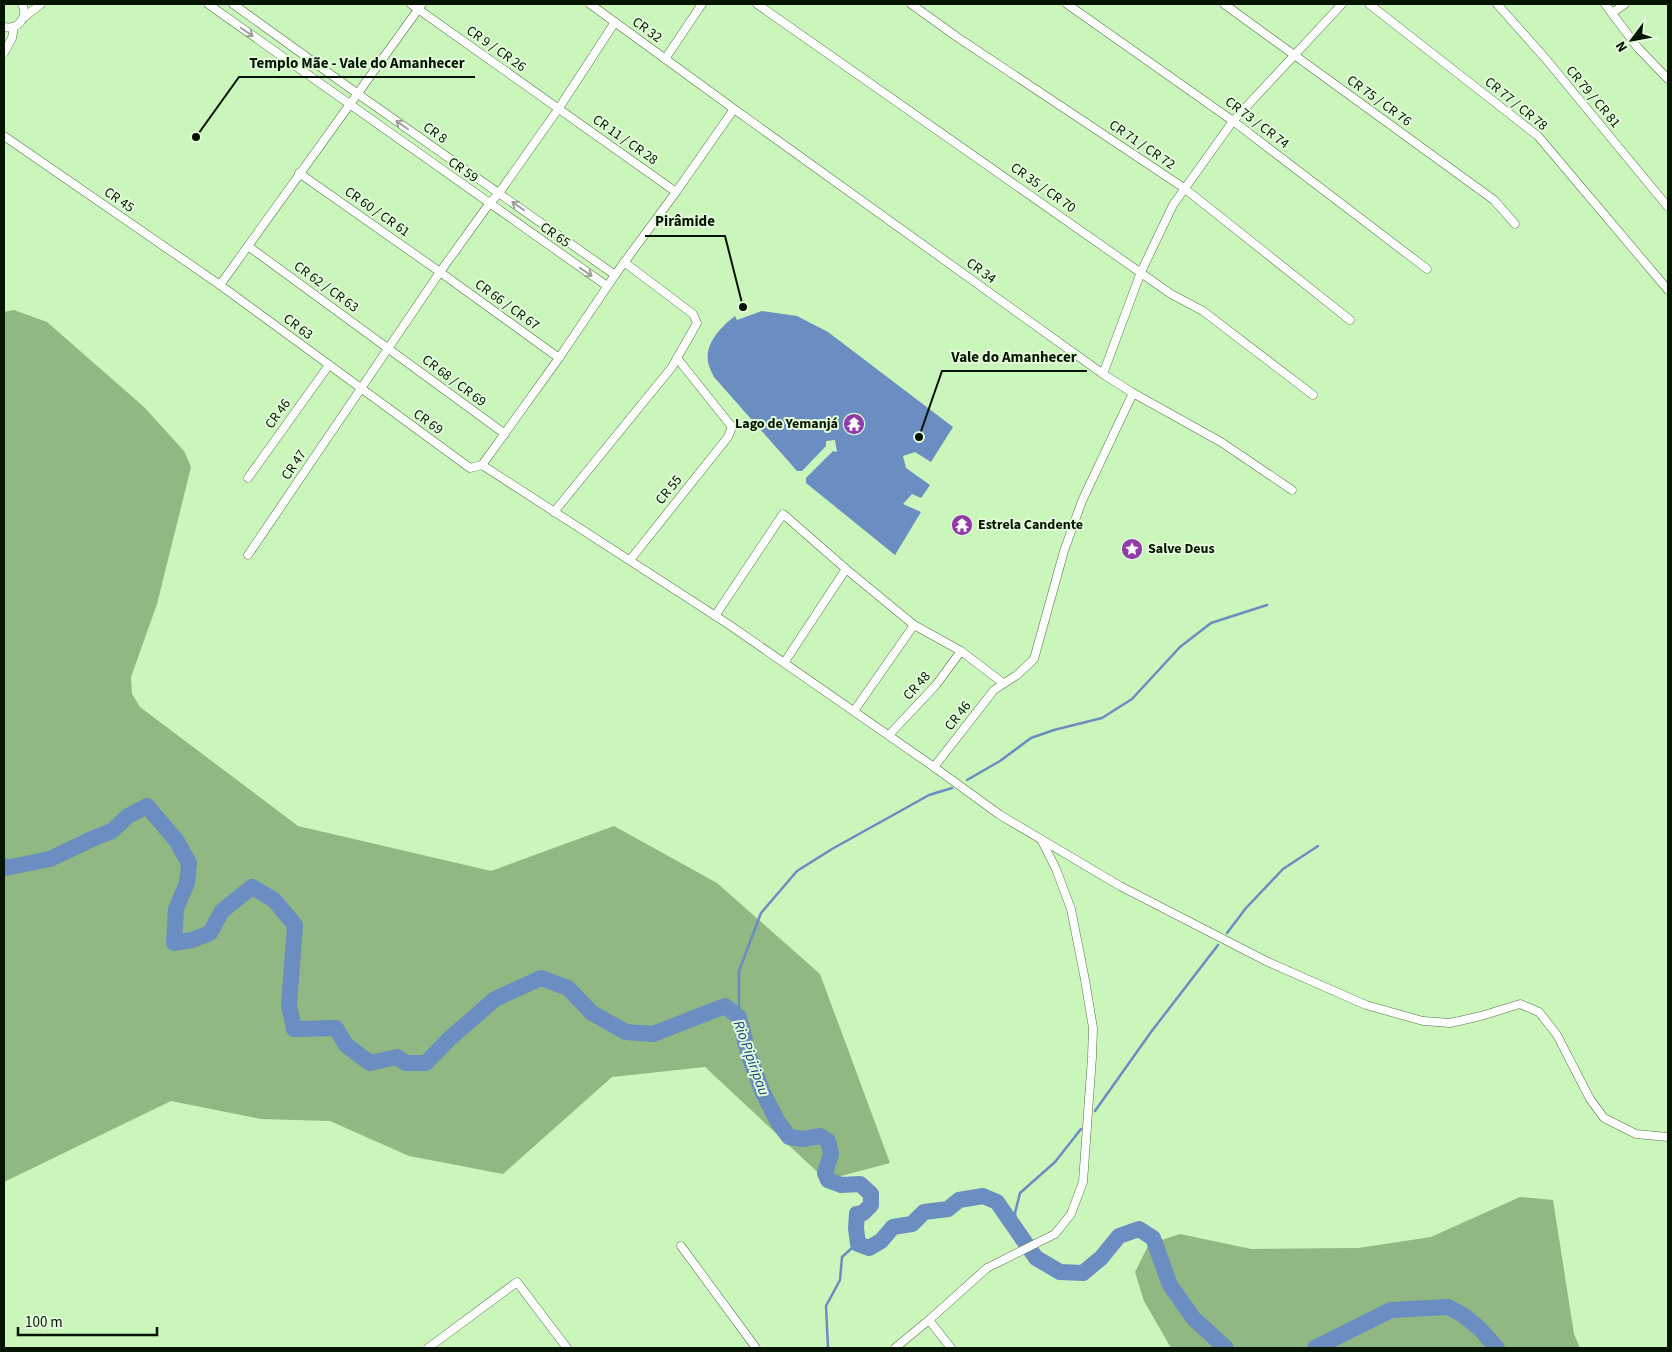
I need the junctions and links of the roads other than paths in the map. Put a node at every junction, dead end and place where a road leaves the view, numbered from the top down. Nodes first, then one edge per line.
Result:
1 (22, 4) edge
2 (41, 4) edge
3 (208, 4) edge
4 (233, 4) edge
5 (411, 4) edge
6 (590, 4) edge
7 (702, 4) edge
8 (757, 4) edge
9 (911, 4) edge
10 (1067, 4) edge
11 (1224, 4) edge
12 (1342, 4) edge
13 (1369, 4) edge
14 (1497, 4) edge
15 (1605, 4) edge
16 (1625, 4) edge
17 (420, 6) edge
18 (1612, 13) junction
19 (23, 18) junction
20 (615, 22) junction
21 (4, 27) edge
22 (14, 27) junction
23 (4, 53) edge
24 (1295, 56) junction
25 (666, 59) junction
26 (1668, 79) edge
27 (358, 94) junction
28 (349, 104) junction
29 (559, 108) junction
30 (734, 109) junction
31 (1233, 121) junction
32 (4, 136) edge
33 (299, 173) junction
34 (1184, 188) junction
35 (676, 192) junction
36 (499, 193) junction
37 (489, 204) junction
38 (1668, 207) edge
39 (1515, 224) dead end
40 (248, 246) junction
41 (624, 262) junction
42 (1427, 269) dead end
43 (440, 272) junction
44 (1141, 272) junction
45 (615, 275) junction
46 (220, 284) junction
47 (607, 286) junction
48 (1668, 290) edge
49 (1350, 320) dead end
50 (389, 348) junction
51 (559, 358) junction
52 (677, 358) junction
53 (329, 365) junction
54 (1103, 374) junction
55 (361, 389) junction
56 (1133, 394) junction
57 (1313, 395) dead end
58 (505, 434) junction
59 (482, 465) junction
60 (248, 478) dead end
61 (1292, 490) dead end
62 (554, 512) junction
63 (248, 555) dead end
64 (630, 560) junction
65 (846, 569) junction
66 (716, 616) junction
67 (914, 625) junction
68 (961, 651) junction
69 (784, 662) junction
70 (1003, 683) junction
71 (854, 711) junction
72 (888, 735) junction
73 (934, 767) junction
74 (1042, 841) junction
75 (1668, 1137) edge
76 (681, 1246) dead end
77 (929, 1320) junction
78 (428, 1348) edge
79 (567, 1348) edge
80 (756, 1348) edge
81 (894, 1348) edge
82 (951, 1348) edge

1 - 19 street
2 - 19 street
3 -> 28 street, CR 59
4 - 27 street, CR 8
5 - 17 street, CR 9 / CR 26
6 - 20 street, CR 32
7 - 25 street
8 - 44 street, CR 35 / CR 70
9 - 34 street, CR 71 / CR 72
10 - 31 street, CR 73 / CR 74
11 - 24 street, CR 75 / CR 76
12 - 24 street
13 - 48 street, CR 77 / CR 78
14 - 38 street, CR 79 / CR 81
15 - 18 street
16 - 18 street
17 - 27 street
17 - 29 street, CR 9 / CR 26
18 - 26 street
19 - 22 street
20 - 25 street, CR 32
20 - 29 street, CR 47
21 - 22 street
22 - 23 street
24 - 31 street
24 - 39 street, CR 75 / CR 76
25 - 30 street, CR 34
27 - 28 street
36 -> 27 street, CR 8
28 - 33 street
28 - 37 street, CR 59
29 - 35 street, CR 11 / CR 28
29 - 36 street, CR 47
30 - 35 street
30 - 54 street, CR 34
31 - 34 street
31 - 42 street, CR 73 / CR 74
32 - 46 street, CR 45
33 - 40 street
33 - 43 street, CR 60 / CR 61
34 - 44 street
34 - 49 street, CR 71 / CR 72
35 - 41 street
36 - 37 street, CR 47
45 -> 36 street, CR 8
37 - 43 street, CR 47
37 -> 47 street, CR 65
40 - 46 street
40 - 50 street, CR 62 / CR 63
41 - 45 street
41 - 52 street
43 - 50 street, CR 47
43 - 51 street, CR 66 / CR 67
44 - 54 street
44 - 57 street, CR 35 / CR 70
45 - 47 street
46 - 53 street, CR 63
47 - 51 street
50 - 55 street, CR 47
50 - 58 street, CR 68 / CR 69
51 - 58 street
52 - 62 street
52 - 64 street, CR 55
53 - 55 street, CR 63
53 - 60 street, CR 46
54 - 56 street, CR 34
55 - 59 street, CR 69
55 - 63 street, CR 47
56 - 61 street, CR 34
56 - 70 street, CR 46
58 - 59 street
59 - 62 street
62 - 64 street
64 - 66 street
65 - 66 street
65 - 67 street
65 - 69 street
66 - 69 street
67 - 68 street
67 - 71 street
68 - 70 street
68 - 72 street, CR 48
69 - 71 street
70 - 73 street, CR 46
71 - 72 street
72 - 73 street
73 - 74 street
74 - 75 street
74 - 77 street
76 - 80 street
77 - 81 street
77 - 82 street
78 - 79 street

